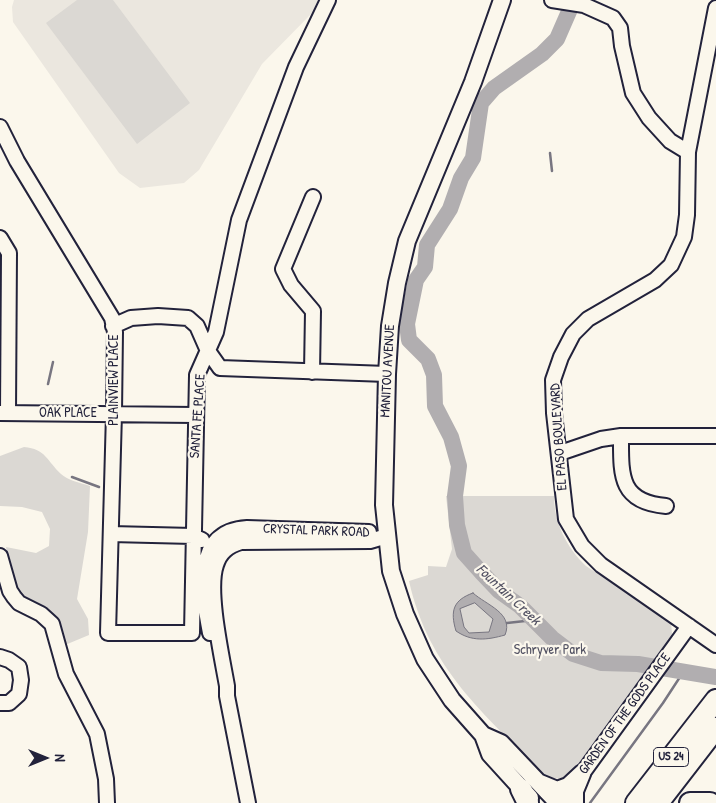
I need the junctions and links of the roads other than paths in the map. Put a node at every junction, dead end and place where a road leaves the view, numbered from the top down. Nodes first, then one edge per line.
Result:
1 (328, 0) edge
2 (502, 0) edge
3 (558, 1) edge
4 (716, 8) edge
5 (0, 128) edge
6 (688, 152) junction
7 (313, 197) dead end
8 (0, 238) edge
9 (114, 326) junction
10 (208, 351) junction
11 (312, 372) junction
12 (387, 374) junction
13 (4, 413) edge
14 (114, 413) junction
15 (196, 415) junction
16 (621, 436) junction
17 (716, 436) edge
18 (560, 453) junction
19 (666, 506) dead end
20 (111, 534) junction
21 (193, 536) junction
22 (387, 536) junction
23 (217, 549) junction
24 (0, 556) edge
25 (689, 626) junction
26 (192, 633) joint
27 (716, 646) edge
28 (0, 657) edge
29 (0, 703) edge
30 (713, 713) edge
31 (582, 773) junction
32 (530, 793) edge
33 (107, 803) edge
34 (248, 803) edge
35 (559, 803) edge
36 (574, 803) edge
37 (636, 803) edge
38 (658, 803) edge
39 (690, 803) edge
40 (710, 803) edge

1 - 10 street, SANTA FE PLACE
2 - 12 main road, MANITOU AVENUE
3 - 6 street
4 - 6 street, EL PASO BOULEVARD
5 - 9 street, PLAINVIEW PLACE
6 - 18 street, EL PASO BOULEVARD
7 - 11 street
8 - 13 street
9 - 10 street
9 - 14 street, PLAINVIEW PLACE
10 - 11 street
10 - 15 street, SANTA FE PLACE
11 - 12 street
12 - 22 main road, MANITOU AVENUE
13 - 14 street, OAK PLACE
14 - 15 street, OAK PLACE
14 - 20 street, PLAINVIEW PLACE
15 - 21 street, SANTA FE PLACE
16 - 17 street
16 - 18 street
16 - 19 street
18 - 25 street, EL PASO BOULEVARD
20 - 21 street
20 - 26 street, PLAINVIEW PLACE
21 - 23 street
21 - 26 street, SANTA FE PLACE
22 - 23 street, CRYSTAL PARK ROAD
22 - 32 main road, MANITOU AVENUE
23 - 34 street
24 - 33 street
25 - 27 street, EL PASO BOULEVARD
25 - 31 street, GARDEN OF THE GODS PLACE
28 - 29 street
30 - 37 highway, US 24
30 - 38 highway, US 24
31 - 32 main road
31 - 35 street, GARDEN OF THE GODS PLACE
31 - 36 main road
32 - 35 main road, MANITOU AVENUE
39 - 40 highway

